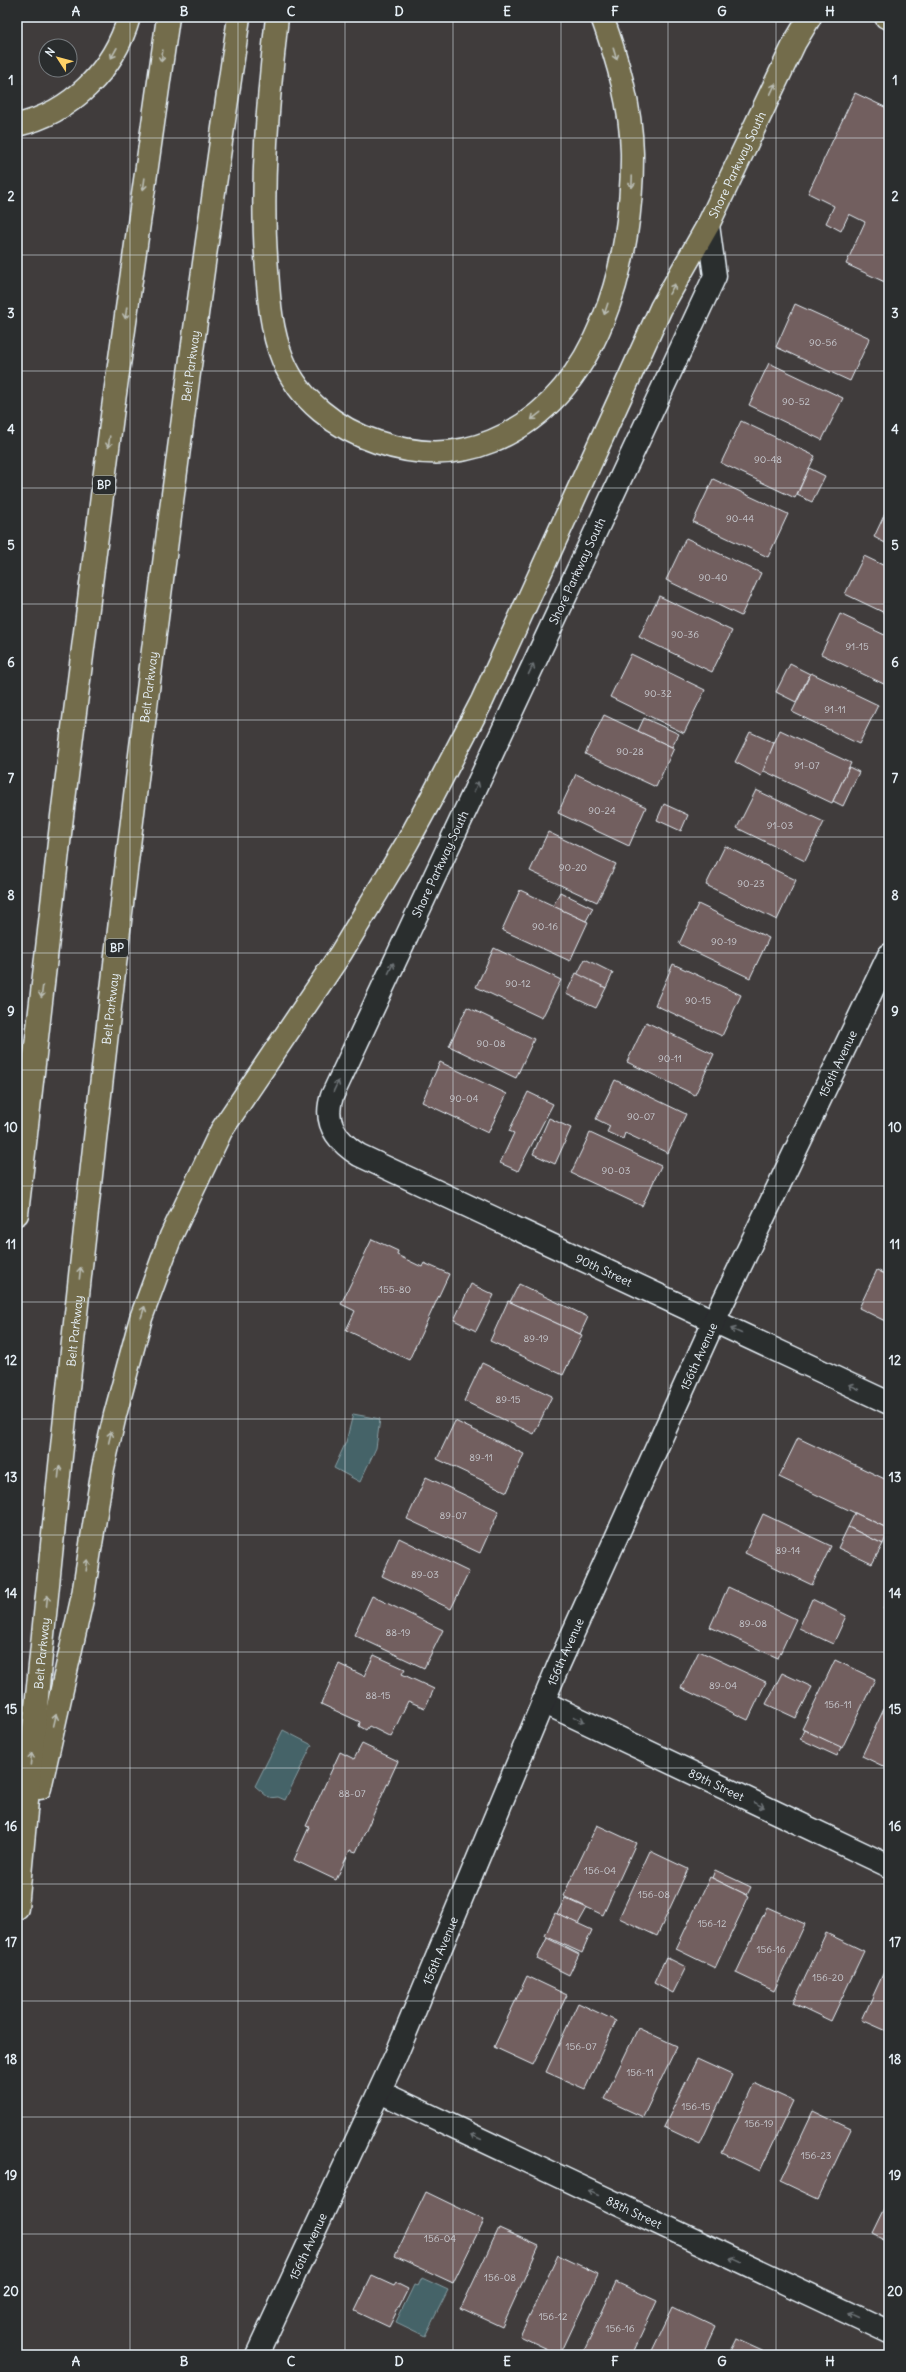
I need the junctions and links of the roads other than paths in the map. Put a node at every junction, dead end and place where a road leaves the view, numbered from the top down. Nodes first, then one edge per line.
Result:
1 (129, 17) edge
2 (168, 17) edge
3 (239, 17) edge
4 (277, 17) edge
5 (602, 17) edge
6 (810, 17) edge
7 (17, 125) edge
8 (708, 225) junction
9 (889, 956) edge
10 (330, 1124) joint
11 (17, 1214) edge
12 (714, 1321) junction
13 (889, 1403) edge
14 (544, 1702) junction
15 (889, 1866) edge
16 (20, 1881) junction
17 (17, 1908) edge
18 (380, 2092) junction
19 (889, 2332) edge
20 (257, 2355) edge

1 -> 7 main road
2 -> 11 main road, BP
16 -> 3 main road, Belt Parkway / BP
5 -> 4 main road
8 -> 6 main road, Shore Parkway South
10 -> 8 street, Shore Parkway South
16 -> 8 main road
9 - 12 street, 156th Avenue
10 - 12 street, 90th Street
13 -> 12 street, 90th Street
12 - 14 street, 156th Avenue
14 -> 15 street, 89th Street
14 - 18 street, 156th Avenue
16 - 17 main road, Belt Parkway / BP
19 -> 18 street, 88th Street
18 - 20 street, 156th Avenue

